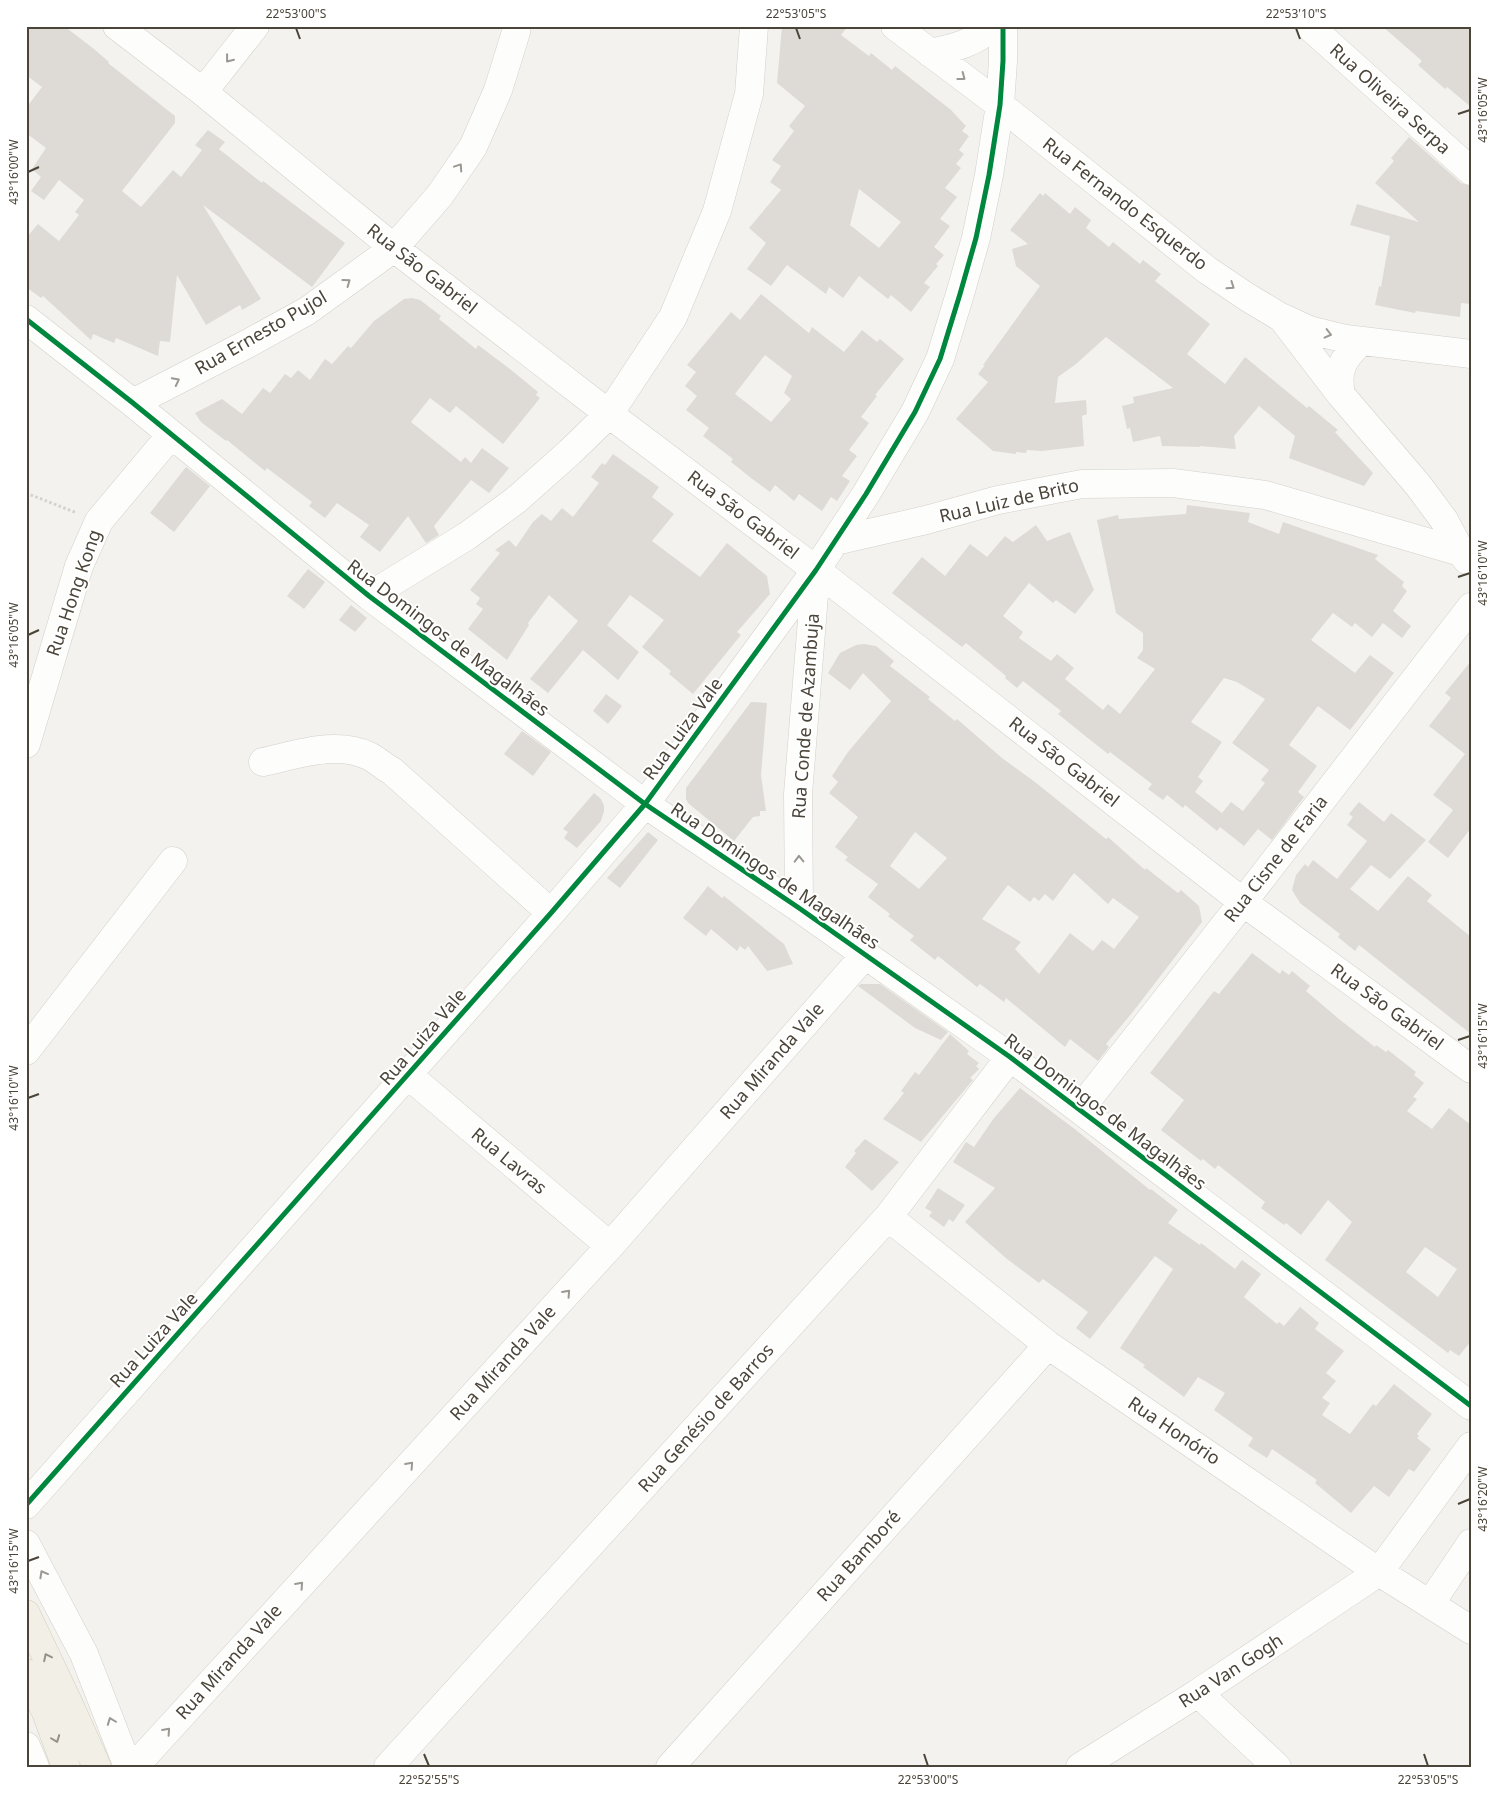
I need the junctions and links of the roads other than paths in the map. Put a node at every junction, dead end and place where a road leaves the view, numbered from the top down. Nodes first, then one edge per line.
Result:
1 (117, 26) edge
2 (255, 26) edge
3 (517, 26) edge
4 (754, 26) edge
5 (895, 26) edge
6 (993, 26) edge
7 (1003, 26) edge
8 (1310, 26) edge
9 (930, 53) junction
10 (204, 92) junction
11 (1000, 105) junction
12 (1471, 171) edge
13 (394, 248) junction
14 (1282, 318) junction
15 (26, 319) edge
16 (1361, 341) junction
17 (1471, 354) edge
18 (1341, 395) junction
19 (132, 403) junction
20 (609, 414) junction
21 (171, 435) junction
22 (835, 541) junction
23 (1466, 558) edge
24 (816, 570) junction
25 (369, 596) junction
26 (1471, 608) edge
27 (26, 744) edge
28 (263, 762) dead end
29 (645, 804) junction
30 (173, 861) dead end
31 (1244, 902) junction
32 (799, 908) junction
33 (551, 913) junction
34 (865, 955) junction
35 (26, 1051) edge
36 (1010, 1057) junction
37 (1471, 1069) edge
38 (408, 1075) junction
39 (1080, 1110) junction
40 (888, 1217) junction
41 (610, 1246) junction
42 (1048, 1345) junction
43 (1471, 1406) edge
44 (1471, 1446) edge
45 (26, 1504) edge
46 (1471, 1542) edge
47 (26, 1544) edge
48 (1379, 1572) junction
49 (1430, 1604) junction
50 (26, 1614) edge
51 (1471, 1630) edge
52 (26, 1673) edge
53 (1198, 1693) junction
54 (56, 1706) junction
55 (26, 1746) edge
56 (35, 1767) edge
57 (66, 1767) edge
58 (97, 1767) edge
59 (128, 1767) edge
60 (134, 1767) edge
61 (388, 1767) edge
62 (670, 1767) edge
63 (1080, 1767) edge
64 (1277, 1767) edge

1 - 10 street, Rua São Gabriel
2 -> 10 street
13 -> 3 street, Rua Ernesto Pujol
4 - 20 street
5 - 9 street, Rua Fernando Esquerdo
6 - 9 street
7 - 11 street, Rua Conde de Azambuja
8 - 12 street, Rua Oliveira Serpa
9 -> 11 street, Rua Fernando Esquerdo
10 - 13 street, Rua São Gabriel
11 -> 14 street, Rua Fernando Esquerdo
11 - 22 street, Rua Conde de Azambuja
19 -> 13 street, Rua Ernesto Pujol
13 - 20 street, Rua São Gabriel
14 -> 16 street
14 - 18 street, Rua Fernando Esquerdo
15 - 19 street, Rua Domingos de Magalhães
16 - 17 street
16 - 18 street
18 - 23 street, Rua Fernando Esquerdo
19 - 21 street, Rua Domingos de Magalhães
20 - 24 street, Rua São Gabriel
20 - 25 street
21 - 25 street, Rua Domingos de Magalhães
21 - 27 street, Rua Hong Kong
22 - 23 street, Rua Luiz de Brito
22 - 24 street, Rua Conde de Azambuja
24 - 29 street, Rua Luiza Vale
24 - 31 street, Rua São Gabriel
32 -> 24 street, Rua Conde de Azambuja
25 - 29 street, Rua Domingos de Magalhães
26 - 31 street, Rua Cisne de Faria
28 - 33 street
29 - 32 street, Rua Domingos de Magalhães
29 - 33 street, Rua Luiza Vale
30 - 35 street
31 - 37 street, Rua São Gabriel
31 - 39 street, Rua Cisne de Faria
32 - 34 street, Rua Domingos de Magalhães
33 - 38 street, Rua Luiza Vale
34 - 36 street, Rua Domingos de Magalhães
34 - 41 street, Rua Miranda Vale
36 - 39 street, Rua Domingos de Magalhães
36 - 40 street, Rua Genésio de Barros
38 - 41 street, Rua Lavras
38 - 45 street, Rua Luiza Vale
39 - 43 street, Rua Domingos de Magalhães
40 - 42 street, Rua Honório
40 - 61 street, Rua Genésio de Barros
60 -> 41 street, Rua Miranda Vale
42 - 48 street, Rua Honório
42 - 62 street, Rua Bamboré
44 - 48 street
46 - 49 street
59 -> 47 street
48 - 49 street, Rua Honório
48 - 53 street, Rua Van Gogh
49 - 51 street, Rua Honório
54 -> 50 main road
52 - 54 main road
53 - 63 street, Rua Van Gogh
53 - 64 street
54 -> 57 main road
54 - 58 main road
55 - 56 street

